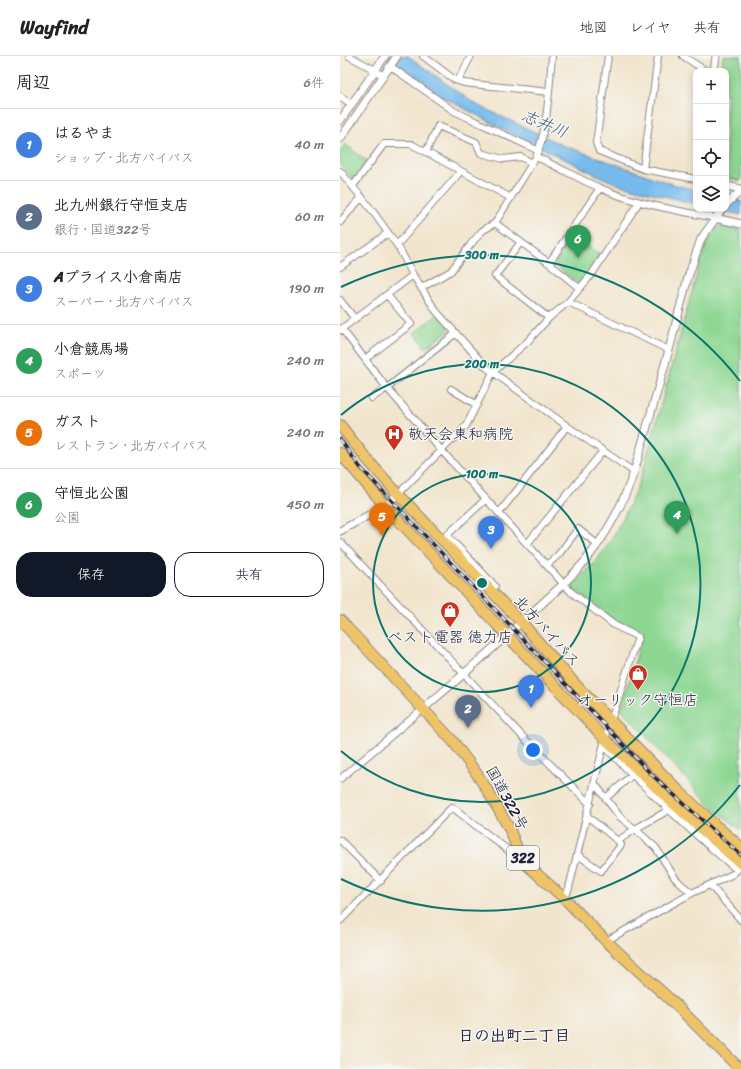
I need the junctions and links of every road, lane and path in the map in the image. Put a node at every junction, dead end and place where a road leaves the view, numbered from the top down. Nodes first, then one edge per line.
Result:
1 (349, 56) edge
2 (397, 56) edge
3 (423, 56) edge
4 (471, 56) edge
5 (552, 56) edge
6 (608, 56) edge
7 (658, 56) edge
8 (683, 56) edge
9 (716, 56) edge
10 (384, 57) edge
11 (391, 64) junction
12 (701, 68) edge
13 (714, 68) edge
14 (375, 70) junction
15 (383, 76) junction
16 (458, 81) junction
17 (548, 92) junction
18 (340, 96) edge
19 (351, 104) junction
20 (340, 121) edge
21 (340, 139) edge
22 (426, 152) junction
23 (538, 154) junction
24 (532, 163) junction
25 (643, 169) junction
26 (340, 171) edge
27 (461, 171) junction
28 (693, 178) edge
29 (353, 186) junction
30 (729, 187) edge
31 (600, 188) junction
32 (739, 192) edge
33 (362, 197) junction
34 (511, 198) junction
35 (639, 202) junction
36 (729, 202) edge
37 (720, 212) edge
38 (715, 218) junction
39 (340, 222) edge
40 (495, 223) junction
41 (741, 224) edge
42 (388, 232) junction
43 (521, 242) junction
44 (396, 245) junction
45 (549, 263) junction
46 (340, 267) edge
47 (413, 274) junction
48 (422, 288) junction
49 (579, 288) junction
50 (387, 295) junction
51 (340, 300) edge
52 (568, 302) junction
53 (549, 318) junction
54 (355, 319) junction
55 (341, 329) edge
56 (456, 333) junction
57 (669, 350) junction
58 (365, 358) junction
59 (493, 372) junction
60 (387, 388) junction
61 (451, 389) dead end
62 (372, 398) dead end
63 (477, 405) junction
64 (340, 425) edge
65 (567, 426) junction
66 (442, 451) junction
67 (604, 451) junction
68 (340, 453) edge
69 (634, 472) junction
70 (398, 494) junction
71 (486, 499) junction
72 (385, 506) junction
73 (499, 513) junction
74 (340, 530) edge
75 (340, 542) edge
76 (527, 544) junction
77 (597, 544) junction
78 (547, 565) junction
79 (564, 584) junction
80 (493, 593) junction
81 (340, 620) edge
82 (521, 622) junction
83 (507, 635) junction
84 (464, 674) junction
85 (424, 708) junction
86 (611, 721) junction
87 (605, 743) junction
88 (632, 775) junction
89 (340, 778) edge
90 (595, 784) junction
91 (606, 798) junction
92 (590, 804) junction
93 (668, 810) junction
94 (587, 816) junction
95 (636, 829) junction
96 (340, 840) edge
97 (618, 841) junction
98 (741, 847) edge
99 (578, 855) junction
100 (526, 864) junction
101 (740, 867) edge
102 (381, 881) junction
103 (710, 885) junction
104 (692, 893) junction
105 (565, 899) junction
106 (741, 920) edge
107 (340, 922) edge
108 (606, 941) junction
109 (740, 1069) edge

1 - 14 street
2 - 11 street
3 - 16 street
4 - 16 street
5 - 17 street
6 - 25 street
7 - 25 street
8 - 12 street
9 - 13 street
10 - 14 street
11 - 15 street
11 - 23 street
14 - 15 street
14 - 19 street
15 - 21 street
16 - 17 street
17 - 23 street
18 - 19 street
19 - 20 street
22 - 24 street
22 - 27 street
22 - 29 street
23 - 24 street
23 - 31 street
24 - 34 street
25 - 28 street
26 - 29 street
27 - 34 street
27 - 44 street
29 - 33 street
30 - 32 street
31 - 35 street
31 - 45 street
32 - 36 street
33 - 39 street
33 - 42 street
34 - 40 street
35 - 38 street
35 - 49 street
37 - 38 street
38 - 41 street
38 - 57 street
40 - 43 street
40 - 48 street
42 - 44 street
42 - 46 street
43 - 45 street
43 - 53 street
44 - 47 street
45 - 49 street
47 - 48 street
47 - 50 street
48 - 56 street
49 - 52 street
50 - 54 street
50 - 58 street
51 - 54 street
52 - 53 street
52 - 57 street
53 - 59 street
54 - 55 street
55 - 58 street
56 - 59 street
56 - 60 street
57 - 69 street
58 - 60 street
59 - 63 street
59 - 65 street
60 - 62 street
60 - 66 street
61 - 63 street
63 - 66 street
64 - 70 highway, 北方バイパス
65 - 67 street
65 - 73 street
66 - 70 street
66 - 71 street
67 - 69 street
67 - 76 street
68 - 72 highway, 北方バイパス
69 - 77 street
70 - 72 street
70 - 80 highway, 北方バイパス
71 - 73 street
71 - 80 street
72 - 74 street
72 - 83 highway, 北方バイパス
73 - 76 street
75 - 84 street
76 - 78 street
77 - 78 street
77 - 79 street
78 - 79 street
79 - 82 street
79 - 86 street
80 - 82 highway, 北方バイパス
81 - 85 highway, 国道322号 / 322
82 - 83 street
82 - 86 highway, 北方バイパス
83 - 84 street
83 - 87 highway, 北方バイパス
84 - 85 street
84 - 92 street
85 - 89 street
85 - 100 highway, 国道322号 / 322
86 - 87 street
86 - 98 highway, 北方バイパス
87 - 88 street
87 - 90 street
87 - 101 highway, 北方バイパス
88 - 91 street
88 - 93 street
90 - 91 street
90 - 92 street
91 - 95 street
92 - 94 street
93 - 95 street
93 - 101 street
94 - 97 street
94 - 99 street
95 - 97 street
95 - 104 street
96 - 102 street
97 - 99 street
99 - 105 street
100 - 102 street
100 - 105 highway, 国道322号 / 322
101 - 103 street
102 - 107 street
103 - 104 street
103 - 106 street
104 - 108 street
105 - 108 highway, 国道322号 / 322
108 - 109 highway, 国道322号 / 322

